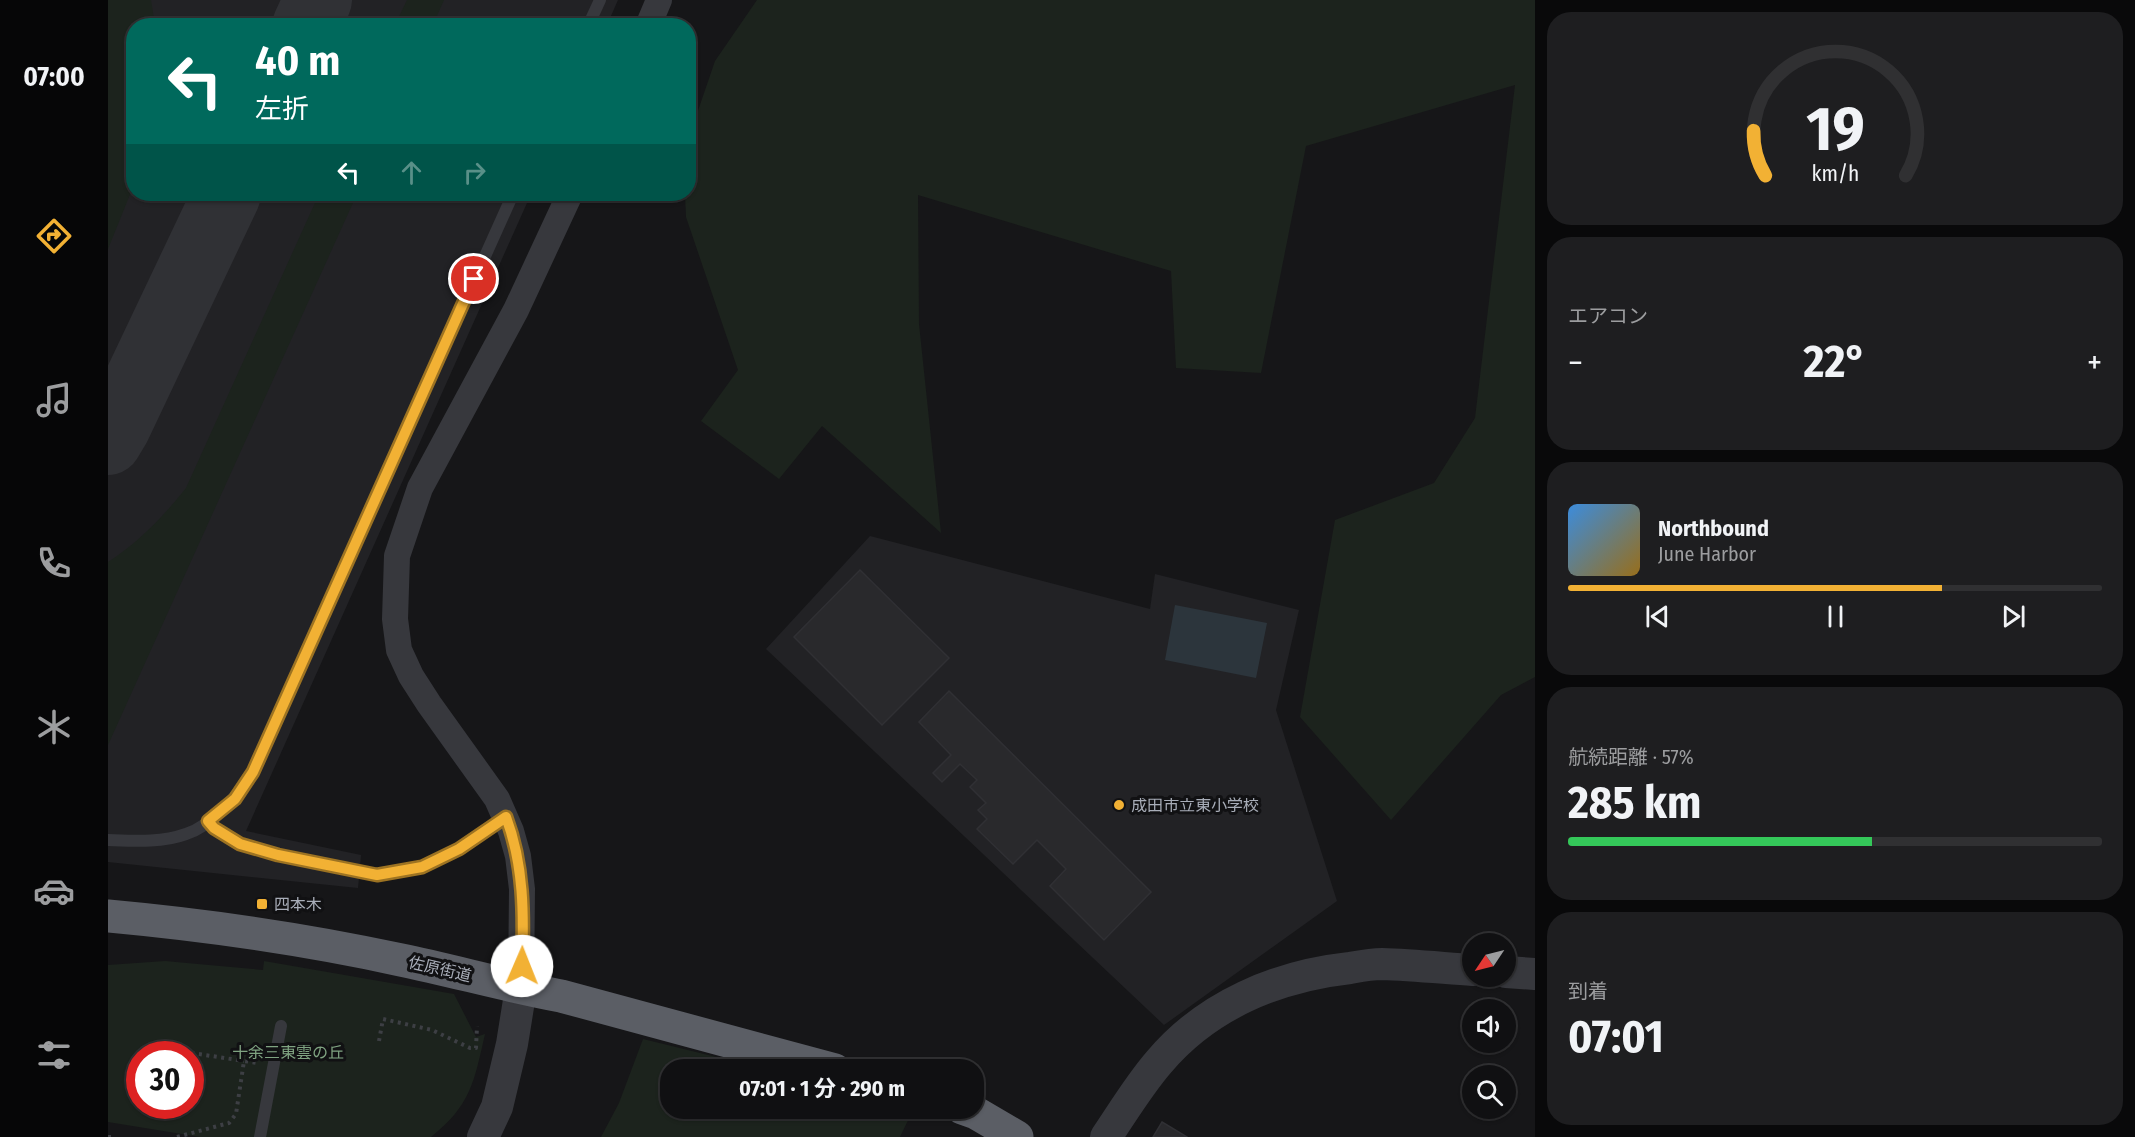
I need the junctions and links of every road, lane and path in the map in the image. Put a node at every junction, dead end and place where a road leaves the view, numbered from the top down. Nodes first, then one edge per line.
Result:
1 (600, 0) edge
2 (659, 0) edge
3 (592, 18) edge
4 (651, 18) edge
5 (510, 201) edge
6 (567, 201) edge
7 (506, 817) junction
8 (208, 821) junction
9 (108, 840) edge
10 (108, 916) edge
11 (1462, 969) edge
12 (1516, 973) edge
13 (1535, 974) edge
14 (521, 988) junction
15 (280, 1026) dead end
16 (477, 1026) dead end
17 (379, 1041) dead end
18 (204, 1055) edge
19 (795, 1059) edge
20 (244, 1061) junction
21 (273, 1066) junction
22 (984, 1118) edge
23 (177, 1137) edge
24 (260, 1137) edge
25 (483, 1137) edge
26 (1017, 1137) edge
27 (1106, 1137) edge

1 - 3 lane
2 - 4 street
5 - 8 lane
6 - 7 street
7 - 8 lane
7 - 14 street
8 - 9 lane
10 - 14 highway, 佐原街道
11 - 27 street
12 - 13 street
14 - 19 highway, 佐原街道
14 - 25 street
15 - 21 lane
16 - 17 path
18 - 20 path
20 - 21 path
20 - 23 path
21 - 24 lane
22 - 26 highway

